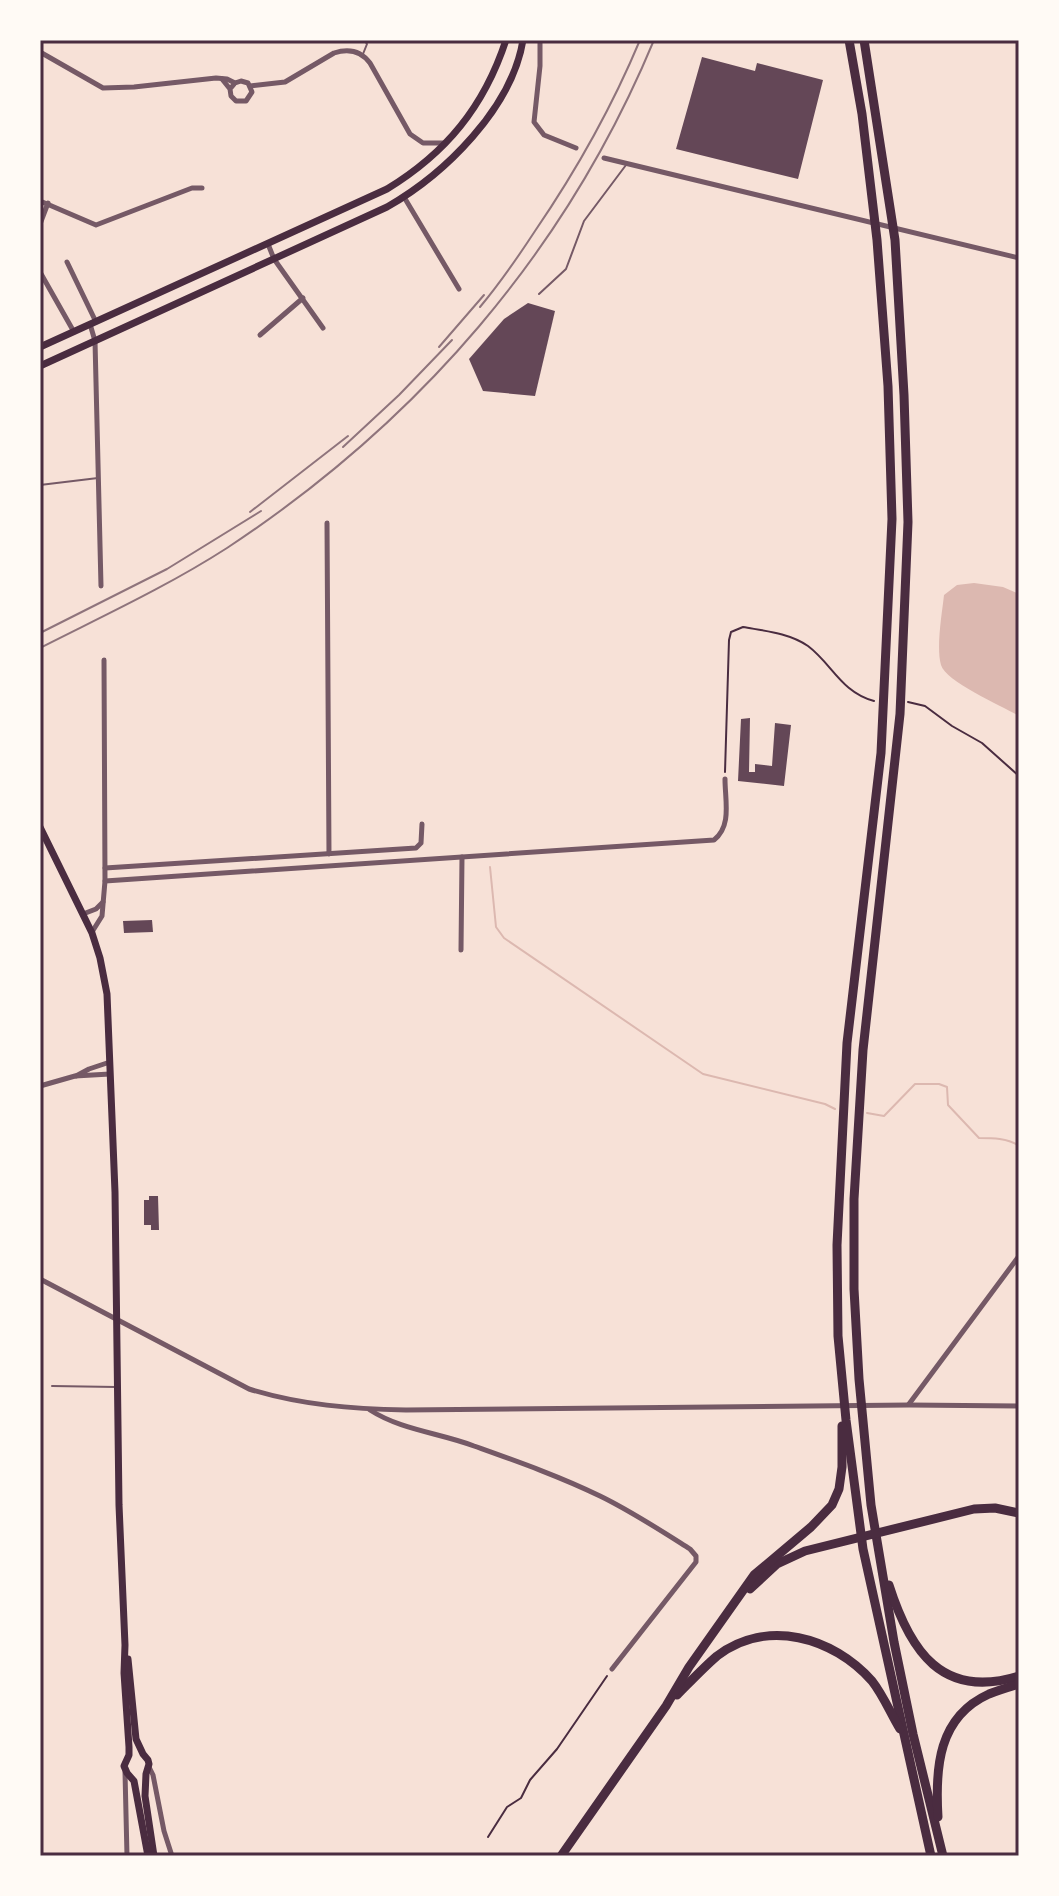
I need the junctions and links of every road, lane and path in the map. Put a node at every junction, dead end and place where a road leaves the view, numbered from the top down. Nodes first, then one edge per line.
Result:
1 (364, 40) edge
2 (462, 40) edge
3 (470, 40) edge
4 (506, 40) edge
5 (523, 40) edge
6 (849, 40) edge
7 (864, 40) edge
8 (540, 41) edge
9 (40, 52) edge
10 (363, 55) junction
11 (222, 79) junction
12 (235, 83) junction
13 (250, 86) junction
14 (230, 89) junction
15 (446, 143) junction
16 (576, 148) dead end
17 (604, 158) dead end
18 (627, 164) junction
19 (202, 188) dead end
20 (404, 197) junction
21 (40, 201) edge
22 (48, 203) junction
23 (40, 224) edge
24 (268, 244) junction
25 (1019, 258) edge
26 (274, 259) junction
27 (67, 262) dead end
28 (40, 272) edge
29 (459, 289) dead end
30 (539, 294) dead end
31 (303, 298) junction
32 (93, 323) junction
33 (323, 328) dead end
34 (74, 332) junction
35 (260, 335) dead end
36 (95, 341) junction
37 (40, 347) edge
38 (40, 366) edge
39 (98, 478) junction
40 (40, 485) edge
41 (327, 523) dead end
42 (101, 586) dead end
43 (104, 660) dead end
44 (872, 700) dead end
45 (911, 702) dead end
46 (1019, 776) edge
47 (725, 779) joint
48 (422, 824) dead end
49 (40, 827) edge
50 (329, 854) junction
51 (462, 857) junction
52 (105, 868) junction
53 (105, 881) junction
54 (104, 901) junction
55 (83, 914) junction
56 (92, 933) junction
57 (461, 950) dead end
58 (110, 1062) junction
59 (110, 1074) junction
60 (75, 1076) junction
61 (40, 1086) edge
62 (1019, 1256) edge
63 (40, 1279) edge
64 (116, 1320) junction
65 (52, 1386) dead end
66 (117, 1387) junction
67 (909, 1405) junction
68 (1019, 1406) edge
69 (369, 1409) junction
70 (844, 1420) junction
71 (1019, 1513) edge
72 (879, 1550) junction
73 (724, 1619) junction
74 (125, 1645) junction
75 (612, 1669) joint
76 (1019, 1676) edge
77 (1019, 1684) edge
78 (666, 1706) junction
79 (904, 1735) junction
80 (143, 1754) junction
81 (129, 1755) junction
82 (125, 1771) junction
83 (147, 1771) junction
84 (132, 1777) junction
85 (488, 1837) dead end
86 (562, 1855) edge
87 (127, 1856) edge
88 (151, 1856) edge
89 (172, 1856) edge
90 (931, 1856) edge
91 (944, 1856) edge

1 - 10 lane
2 - 3 path
4 - 15 main road
5 - 20 main road
6 - 70 highway
7 - 72 highway
8 - 16 street
9 - 11 street
10 - 13 street
10 - 15 street
11 - 12 street
11 - 14 street
12 - 13 street
12 - 14 street
13 - 14 street
15 - 24 main road
17 - 18 street
18 - 25 street
18 - 30 lane
19 - 22 street
20 - 26 main road
20 - 29 street
21 - 22 street
22 - 23 street
24 - 26 street
24 - 32 main road
26 - 31 street
26 - 36 main road
27 - 32 street
28 - 34 street
31 - 33 street
31 - 35 street
32 - 34 main road
32 - 36 street
34 - 37 main road
36 - 38 main road
36 - 39 street
39 - 40 lane
39 - 42 street
41 - 50 street
43 - 52 street
44 - 47 path
45 - 46 path
47 - 51 street
48 - 50 street
49 - 55 main road
50 - 52 street
51 - 53 street
51 - 57 street
52 - 53 street
53 - 54 street
54 - 55 street
54 - 56 street
55 - 56 main road
56 - 58 main road
58 - 59 main road
58 - 60 street
59 - 60 street
59 - 64 main road
60 - 61 street
62 - 67 street
63 - 64 street
64 - 66 main road
64 - 69 street
65 - 66 lane
66 - 74 main road
67 - 68 street
67 - 69 street
69 - 75 street
70 - 73 highway
70 - 79 highway
71 - 73 highway
72 - 76 highway
72 - 91 highway
73 - 78 highway
74 - 80 main road
74 - 81 main road
75 - 85 path
77 - 91 highway
78 - 79 highway
78 - 86 highway
79 - 90 highway
80 - 81 main road
80 - 83 main road
81 - 82 main road
82 - 84 main road
82 - 87 street
83 - 84 main road
83 - 88 main road
83 - 89 street
84 - 88 main road

